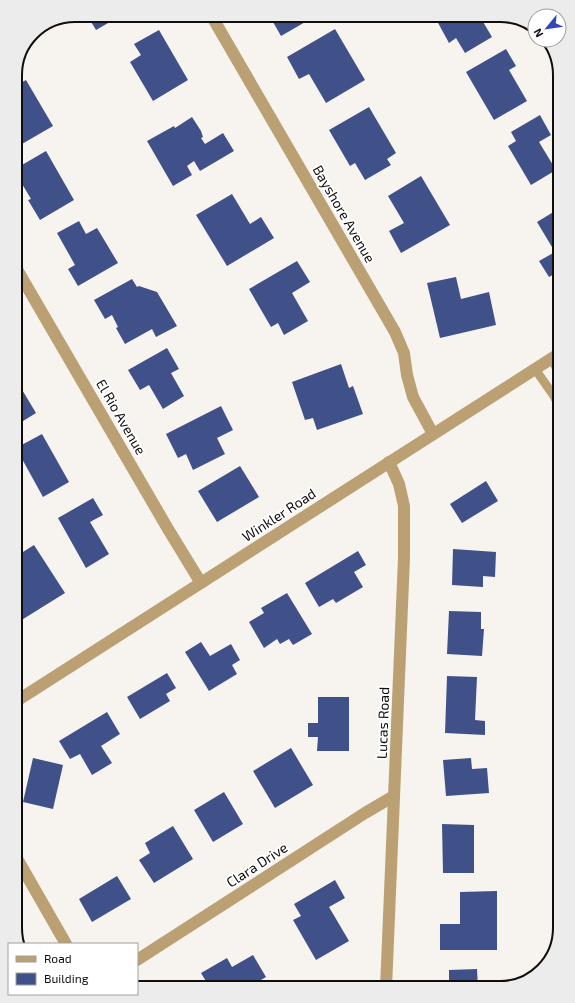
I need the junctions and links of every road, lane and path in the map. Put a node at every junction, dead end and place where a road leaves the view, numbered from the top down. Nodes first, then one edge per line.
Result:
1 (216, 22) edge
2 (22, 278) edge
3 (553, 358) edge
4 (536, 369) junction
5 (553, 394) edge
6 (433, 434) junction
7 (389, 462) junction
8 (201, 583) junction
9 (22, 698) edge
10 (394, 796) junction
11 (22, 867) edge
12 (65, 943) edge
13 (138, 959) edge
14 (386, 981) edge

1 - 6 street, Bayshore Avenue
2 - 8 street, El Rio Avenue
3 - 4 street, Winkler Road
4 - 5 lane
4 - 6 street, Winkler Road
6 - 7 street, Winkler Road
7 - 8 street, Winkler Road
7 - 10 street, Lucas Road
8 - 9 street, Winkler Road
10 - 13 street, Clara Drive
10 - 14 street, Lucas Road
11 - 12 street

